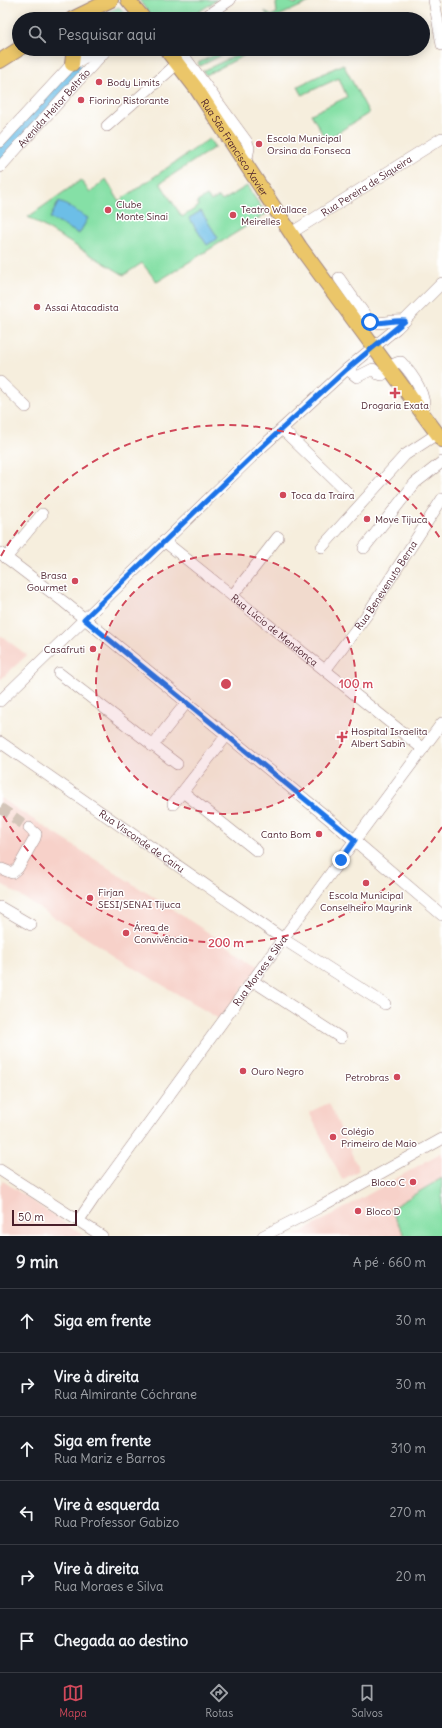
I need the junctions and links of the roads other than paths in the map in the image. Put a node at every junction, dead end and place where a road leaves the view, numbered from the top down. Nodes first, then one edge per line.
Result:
1 (111, 0) edge
2 (128, 0) edge
3 (230, 0) edge
4 (434, 0) edge
5 (86, 12) edge
6 (138, 12) edge
7 (213, 12) edge
8 (442, 45) edge
9 (12, 53) edge
10 (74, 56) edge
11 (87, 56) edge
12 (101, 56) edge
13 (172, 56) edge
14 (184, 56) edge
15 (0, 61) edge
16 (178, 63) junction
17 (72, 64) junction
18 (107, 126) dead end
19 (442, 138) edge
20 (0, 142) edge
21 (246, 163) junction
22 (0, 167) edge
23 (292, 233) junction
24 (339, 278) dead end
25 (442, 283) edge
26 (405, 321) junction
27 (375, 347) junction
28 (389, 368) junction
29 (347, 369) junction
30 (0, 382) edge
31 (26, 407) dead end
32 (282, 429) junction
33 (440, 437) edge
34 (442, 462) edge
35 (348, 494) dead end
36 (442, 499) edge
37 (42, 514) dead end
38 (278, 537) dead end
39 (164, 541) junction
40 (322, 547) dead end
41 (364, 548) dead end
42 (3, 555) edge
43 (233, 595) junction
44 (84, 619) junction
45 (326, 670) junction
46 (59, 673) dead end
47 (0, 701) edge
48 (187, 702) junction
49 (442, 723) edge
50 (227, 735) junction
51 (0, 742) edge
52 (152, 746) junction
53 (423, 749) junction
54 (177, 764) dead end
55 (183, 792) junction
56 (173, 804) dead end
57 (30, 828) dead end
58 (355, 840) junction
59 (257, 851) dead end
60 (2, 869) dead end
61 (0, 908) edge
62 (442, 915) edge
63 (31, 925) dead end
64 (283, 939) junction
65 (253, 981) junction
66 (385, 1004) dead end
67 (341, 1038) dead end
68 (442, 1139) edge
69 (0, 1170) edge
70 (79, 1220) junction
71 (102, 1236) edge
72 (263, 1236) edge

1 - 5 main road
2 - 6 main road
3 - 7 street
4 - 8 street
9 - 15 main road
10 - 17 main road
11 - 17 street, Avenida Heitor Beltrão
12 - 22 street, Avenida Heitor Beltrão
13 - 16 main road, Rua São Francisco Xavier
14 - 21 street
16 - 18 street
16 - 21 main road, Rua São Francisco Xavier
17 - 20 street, Avenida Heitor Beltrão
19 - 23 street, Rua Pereira de Siqueira
21 - 23 main road, Rua São Francisco Xavier
23 - 27 main road, Rua São Francisco Xavier
24 - 26 street
25 - 26 street
26 - 27 street
27 - 28 main road, Rua São Francisco Xavier
27 - 29 street
28 - 29 street
28 - 33 main road, Rua São Francisco Xavier
29 - 32 street
30 - 31 street
32 - 35 street
32 - 39 street
33 - 40 street
34 - 41 street
36 - 45 street, Rua Benevenuto Berna
37 - 42 street
38 - 43 street
39 - 43 street, Rua Lúcio de Mendonça
39 - 44 street
42 - 44 street
43 - 45 street, Rua Lúcio de Mendonça
44 - 47 street
44 - 48 street
45 - 53 street, Rua Lúcio de Mendonça
46 - 52 street
48 - 50 street
48 - 52 street
49 - 53 street, Rua Moraes e Silva
50 - 55 street
50 - 58 street
51 - 64 street, Rua Visconde de Cairu
52 - 54 street
53 - 58 street, Rua Moraes e Silva
55 - 56 street
55 - 59 street
57 - 60 street
58 - 62 street
58 - 64 street, Rua Moraes e Silva
61 - 63 street
64 - 65 street, Rua Moraes e Silva
64 - 66 street, Rua Visconde de Cairu
65 - 67 street
65 - 70 street, Rua Moraes e Silva
68 - 72 street
69 - 70 street
70 - 71 street

